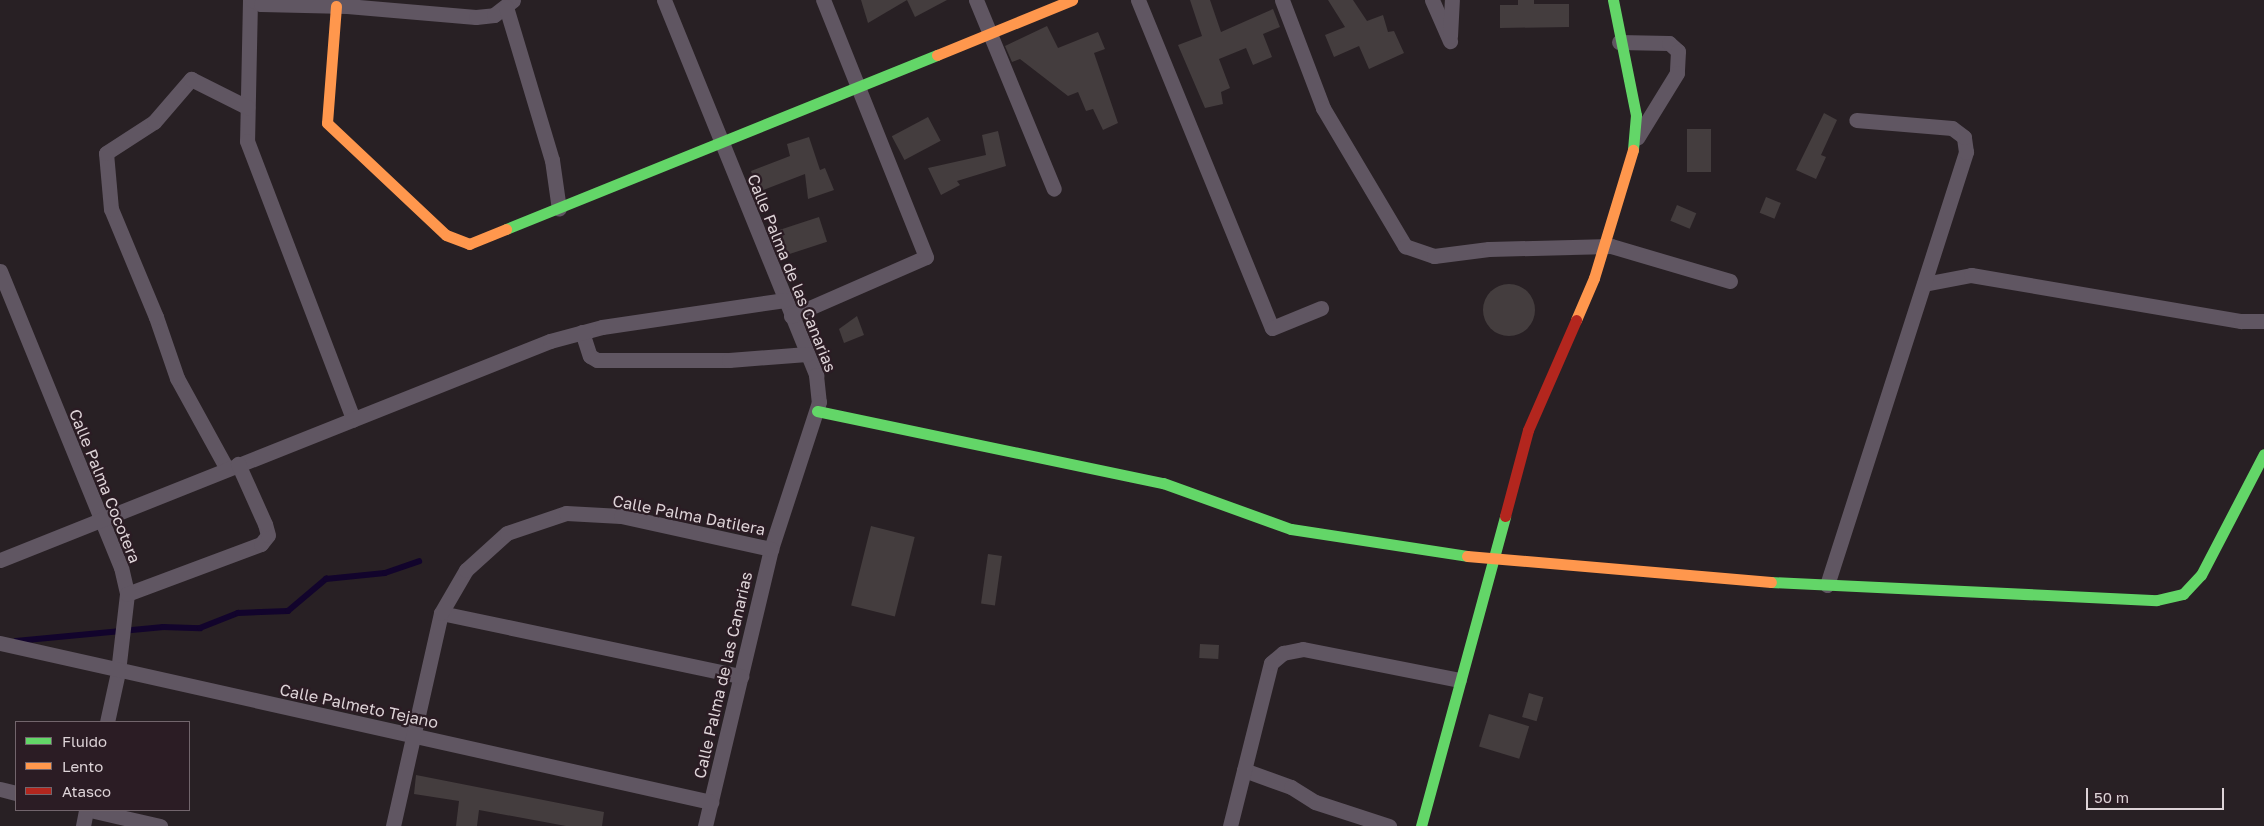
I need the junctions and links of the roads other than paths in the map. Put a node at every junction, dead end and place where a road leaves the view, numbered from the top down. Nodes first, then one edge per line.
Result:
1 (251, 0) edge
2 (664, 0) edge
3 (822, 0) edge
4 (976, 0) edge
5 (1072, 0) edge
6 (1138, 0) edge
7 (1282, 0) edge
8 (1432, 0) edge
9 (1452, 0) edge
10 (1613, 0) edge
11 (510, 4) edge
12 (336, 6) junction
13 (990, 34) junction
14 (1619, 42) junction
15 (858, 88) junction
16 (247, 107) junction
17 (1856, 120) dead end
18 (1637, 138) junction
19 (721, 141) junction
20 (1054, 190) dead end
21 (559, 209) junction
22 (1604, 246) junction
23 (0, 271) edge
24 (1730, 281) dead end
25 (1924, 284) junction
26 (785, 300) junction
27 (1321, 308) dead end
28 (791, 316) junction
29 (2264, 321) edge
30 (582, 332) junction
31 (807, 354) junction
32 (818, 411) junction
33 (353, 420) junction
34 (2264, 454) edge
35 (233, 466) junction
36 (100, 521) junction
37 (771, 549) junction
38 (0, 560) edge
39 (1490, 560) junction
40 (1827, 585) junction
41 (127, 594) junction
42 (441, 613) junction
43 (0, 643) edge
44 (118, 672) junction
45 (741, 676) junction
46 (1459, 680) junction
47 (106, 721) edge
48 (415, 736) junction
49 (1244, 770) junction
50 (0, 789) edge
51 (15, 793) edge
52 (711, 802) junction
53 (88, 811) edge
54 (92, 811) edge
55 (82, 826) edge
56 (160, 826) edge
57 (393, 826) edge
58 (705, 826) edge
59 (1230, 826) edge
60 (1389, 826) edge
61 (1421, 826) edge

1 - 12 street
1 - 16 street
2 - 19 street, Calle Palma de las Canarias
3 - 15 street
4 - 13 street
5 - 13 street
6 - 27 street
7 - 22 street
8 - 9 street
10 - 14 street
11 - 12 street
11 - 21 street
12 - 21 street
13 - 15 street
13 - 20 street
14 - 18 street
14 - 18 street
15 - 19 street
15 - 28 street
16 - 33 street
16 - 35 street
17 - 25 street
18 - 22 street
19 - 21 street
19 - 26 street, Calle Palma de las Canarias
22 - 24 street
22 - 39 street
23 - 36 street, Calle Palma Cocotera
25 - 29 street
25 - 40 street
26 - 28 street, Calle Palma de las Canarias
26 - 30 street
28 - 31 street, Calle Palma de las Canarias
30 - 31 street
30 - 33 street
31 - 32 street, Calle Palma de las Canarias
32 - 37 street, Calle Palma de las Canarias
32 - 39 street
33 - 35 street
34 - 40 street
35 - 36 street
35 - 41 street
36 - 38 street
36 - 41 street, Calle Palma Cocotera
37 - 42 street, Calle Palma Datilera
37 - 45 street, Calle Palma de las Canarias
39 - 40 street
39 - 46 street
41 - 44 street, Calle Palma Cocotera
42 - 45 street
42 - 48 street, Calle Palma Datilera
43 - 44 street, Calle Palmeto Tejano
44 - 47 street, Calle Palma Cocotera
44 - 48 street, Calle Palmeto Tejano
45 - 52 street, Calle Palma de las Canarias
46 - 49 street
46 - 61 street
48 - 52 street, Calle Palmeto Tejano
48 - 57 street, Calle Palma Datilera
49 - 59 street
49 - 60 street
50 - 51 street
52 - 58 street, Calle Palma de las Canarias
53 - 55 street
54 - 56 street

